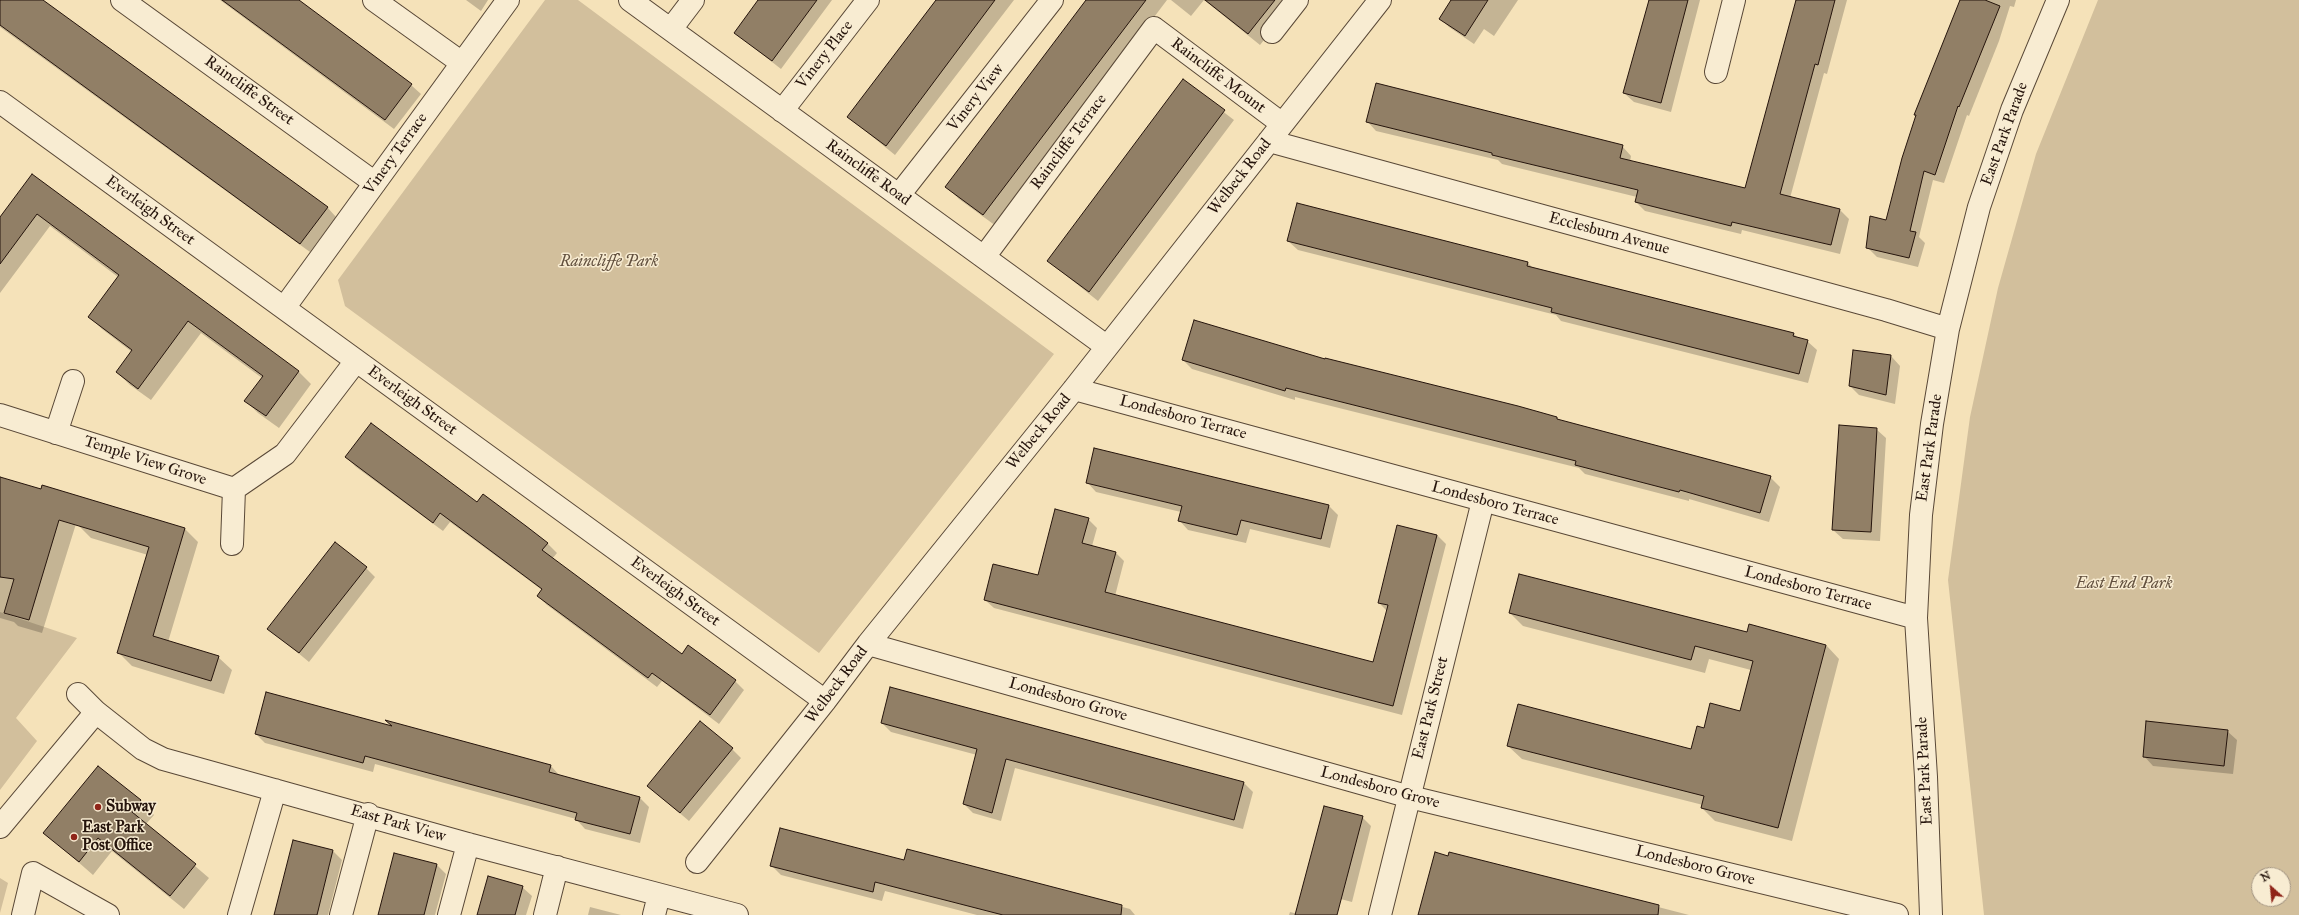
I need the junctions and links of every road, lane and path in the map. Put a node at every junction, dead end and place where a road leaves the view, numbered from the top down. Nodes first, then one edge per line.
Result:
1 (122, 0) edge
2 (374, 0) edge
3 (508, 0) edge
4 (630, 0) edge
5 (693, 0) edge
6 (868, 0) edge
7 (1052, 0) edge
8 (1297, 0) edge
9 (1380, 0) edge
10 (1734, 0) edge
11 (2058, 0) edge
12 (1154, 28) joint
13 (671, 29) junction
14 (1272, 32) dead end
15 (462, 63) junction
16 (1716, 72) dead end
17 (0, 102) edge
18 (782, 111) junction
19 (1275, 132) junction
20 (376, 183) junction
21 (899, 196) junction
22 (984, 257) junction
23 (284, 308) junction
24 (1948, 329) junction
25 (1106, 346) junction
26 (356, 361) junction
27 (73, 381) dead end
28 (1074, 388) junction
29 (0, 415) edge
30 (56, 433) junction
31 (234, 489) junction
32 (1483, 501) junction
33 (232, 544) dead end
34 (1916, 618) junction
35 (868, 644) junction
36 (78, 694) dead end
37 (825, 701) junction
38 (96, 712) junction
39 (275, 790) junction
40 (1410, 797) junction
41 (368, 814) junction
42 (0, 827) edge
43 (468, 844) junction
44 (697, 862) dead end
45 (557, 867) junction
46 (657, 905) edge
47 (23, 915) edge
48 (108, 915) edge
49 (239, 915) edge
50 (341, 915) edge
51 (449, 915) edge
52 (544, 915) edge
53 (737, 915) edge
54 (1380, 915) edge
55 (1897, 915) edge
56 (1931, 915) edge

1 - 20 street, Raincliffe Street
2 - 15 street
3 - 15 street, Vinery Terrace
4 - 13 street, Raincliffe Road
5 - 13 street
6 - 18 street, Vinery Place
7 - 21 street, Vinery View
8 - 14 street
9 - 19 street, Welbeck Road
10 - 16 street
11 - 24 street, East Park Parade
12 - 19 street, Raincliffe Mount
12 - 22 street, Raincliffe Terrace
13 - 18 street, Raincliffe Road
15 - 20 street, Vinery Terrace
17 - 23 street, Everleigh Street
18 - 21 street, Raincliffe Road
19 - 24 street, Ecclesburn Avenue
19 - 25 street, Welbeck Road
20 - 23 street, Vinery Terrace
21 - 22 street, Raincliffe Road
22 - 25 street, Raincliffe Road
23 - 26 street, Everleigh Street
24 - 34 street, East Park Parade
25 - 28 street, Welbeck Road
26 - 31 street
26 - 37 street, Everleigh Street
27 - 30 street
28 - 32 street, Londesboro Terrace
28 - 35 street, Welbeck Road
29 - 30 street, Temple View Grove
30 - 31 street, Temple View Grove
31 - 33 street
32 - 34 street, Londesboro Terrace
32 - 40 street, East Park Street
34 - 56 street, East Park Parade
35 - 37 street, Welbeck Road
35 - 40 street, Londesboro Grove
36 - 38 street, East Park View
37 - 44 street, Welbeck Road
38 - 39 street, East Park View
38 - 42 street
39 - 41 street, East Park View
39 - 49 street
40 - 54 street, East Park Street
40 - 55 street, Londesboro Grove
41 - 43 street, East Park View
41 - 50 street
43 - 45 street, East Park View
43 - 51 street
45 - 46 street, East Park View
45 - 52 street
46 - 53 street, East Park View
47 - 48 street

